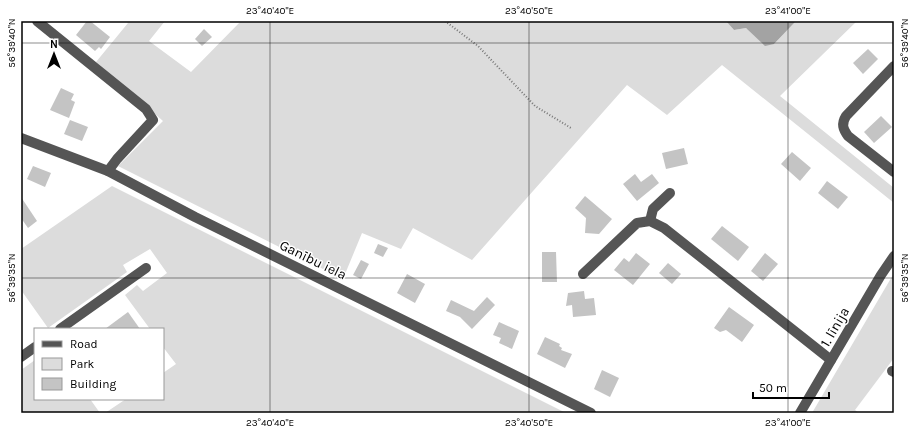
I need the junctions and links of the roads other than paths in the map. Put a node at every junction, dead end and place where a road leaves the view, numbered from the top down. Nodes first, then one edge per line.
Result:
1 (37, 21) edge
2 (894, 66) edge
3 (21, 138) edge
4 (108, 171) junction
5 (894, 172) edge
6 (670, 193) dead end
7 (650, 221) junction
8 (894, 256) edge
9 (146, 268) dead end
10 (583, 274) dead end
11 (61, 328) edge
12 (34, 348) edge
13 (21, 357) edge
14 (831, 360) junction
15 (591, 413) edge
16 (800, 413) edge

1 - 4 street
2 - 5 street
3 - 4 street, Ganību iela
4 - 15 street, Ganību iela
6 - 7 street
7 - 10 street
7 - 14 street
8 - 14 street, 1. līnija
9 - 11 street
12 - 13 street
14 - 16 street, 1. līnija

